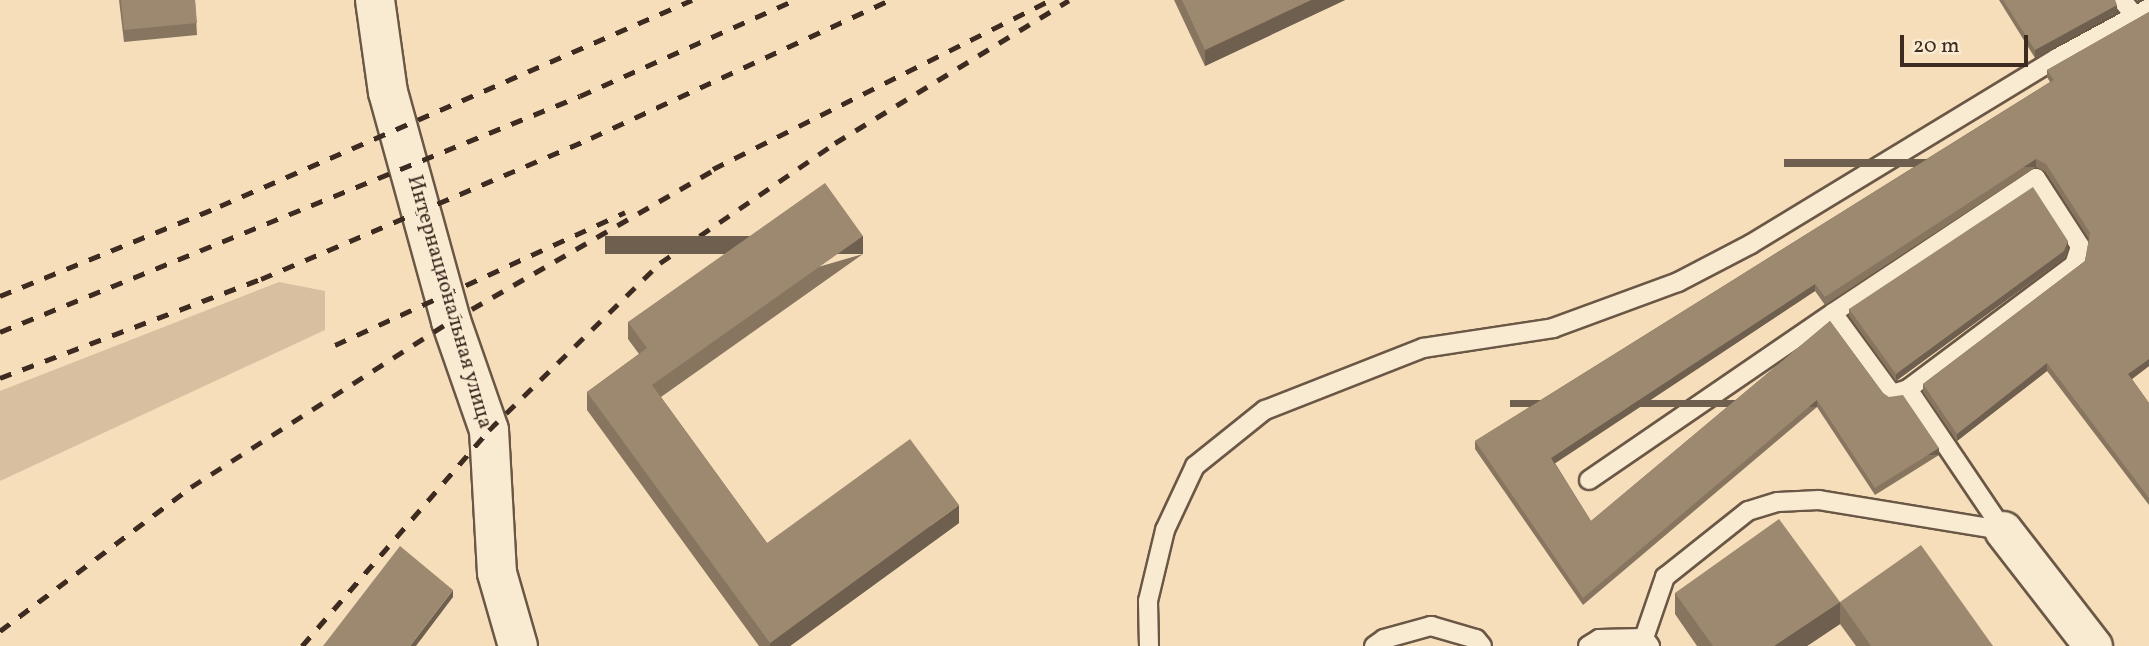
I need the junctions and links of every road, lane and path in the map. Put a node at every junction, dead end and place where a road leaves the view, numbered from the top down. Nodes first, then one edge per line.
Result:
1 (375, 0) edge
2 (2122, 0) edge
3 (2141, 12) edge
4 (1833, 313) junction
5 (1908, 389) junction
6 (1589, 480) dead end
7 (2003, 530) junction
8 (1647, 642) edge
9 (518, 646) edge
10 (1149, 646) edge
11 (1374, 646) edge
12 (1482, 646) edge
13 (1588, 646) edge
14 (2093, 646) edge

1 - 9 street, Интернациональная улица
2 - 3 lane
3 - 10 lane
4 - 5 lane
4 - 5 lane
4 - 6 lane
5 - 7 lane
7 - 8 lane
7 - 14 street
8 - 13 lane
11 - 12 lane

